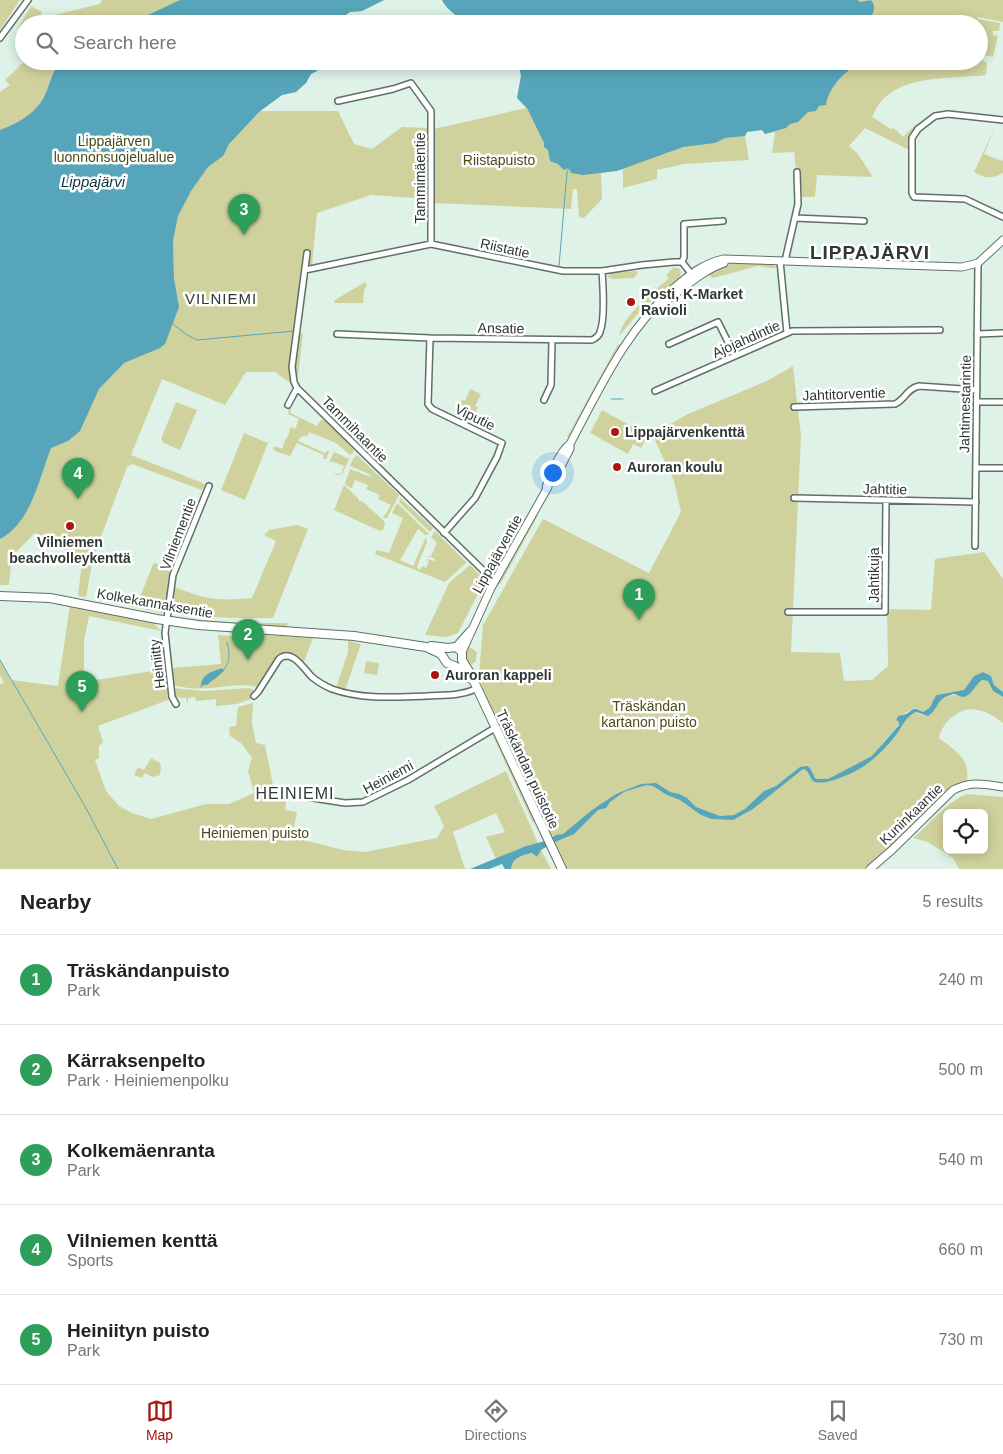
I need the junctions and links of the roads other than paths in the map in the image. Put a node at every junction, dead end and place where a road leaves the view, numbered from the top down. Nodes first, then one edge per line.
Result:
1 (28, 0) edge
2 (17, 15) edge
3 (15, 18) edge
4 (0, 38) edge
5 (338, 101) dead end
6 (1003, 120) edge
7 (797, 172) dead end
8 (1003, 217) edge
9 (795, 218) junction
10 (723, 221) dead end
11 (864, 221) dead end
12 (1003, 240) edge
13 (431, 244) junction
14 (307, 253) dead end
15 (783, 261) junction
16 (682, 262) junction
17 (978, 263) junction
18 (305, 270) junction
19 (602, 271) junction
20 (693, 276) junction
21 (940, 330) dead end
22 (787, 333) junction
23 (1003, 333) edge
24 (337, 334) dead end
25 (977, 334) junction
26 (430, 338) junction
27 (552, 340) junction
28 (669, 344) dead end
29 (735, 356) junction
30 (297, 388) junction
31 (977, 390) junction
32 (655, 391) dead end
33 (544, 400) dead end
34 (977, 402) junction
35 (1003, 402) edge
36 (288, 405) dead end
37 (794, 407) dead end
38 (976, 468) junction
39 (1003, 468) edge
40 (209, 486) dead end
41 (794, 498) dead end
42 (886, 500) junction
43 (976, 502) junction
44 (444, 533) junction
45 (975, 546) dead end
46 (495, 582) junction
47 (0, 596) edge
48 (788, 612) dead end
49 (166, 621) junction
50 (426, 646) junction
51 (457, 652) junction
52 (444, 657) junction
53 (454, 666) junction
54 (471, 680) junction
55 (476, 689) junction
56 (254, 696) dead end
57 (176, 704) dead end
58 (495, 728) junction
59 (1003, 786) edge
60 (281, 792) dead end
61 (562, 869) edge
62 (870, 869) edge

1 - 2 street
3 - 4 street
5 - 13 street, Tammimäentie
6 - 8 street
7 - 9 street
9 - 11 street
9 - 15 street
10 - 16 street
12 - 17 main road
13 - 18 street, Riistatie
13 - 19 street, Riistatie
14 - 18 street
15 - 17 main road, Lippajärventie
15 - 20 main road, Lippajärventie
15 - 22 street
16 - 19 street, Riistatie
16 - 20 street
17 - 25 street, Jahtimestarintie
18 - 30 street
19 - 27 street, Ansatie
20 - 46 main road, Lippajärventie
21 - 22 street, Ajojahdintie
22 - 29 street, Ajojahdintie
23 - 25 street
24 - 26 street, Ansatie
25 - 31 street, Jahtimestarintie
26 - 27 street, Ansatie
26 - 44 street, Viputie
27 - 33 street
28 - 29 street
29 - 32 street, Ajojahdintie
30 - 36 street
30 - 44 street, Tammihaantie
31 - 34 street, Jahtimestarintie
31 - 37 street, Jahtitorventie
34 - 35 street
34 - 38 street, Jahtimestarintie
38 - 39 street
38 - 43 street, Jahtimestarintie
40 - 49 street, Vilniementie
41 - 42 street, Jahtitie
42 - 43 street, Jahtitie
42 - 48 street, Jahtikuja
43 - 45 street, Jahtimestarintie
44 - 46 street, Tammihaantie
46 - 51 main road, Lippajärventie
47 - 49 main road, Kolkekannaksentie
49 - 50 main road, Kolkekannaksentie
49 - 57 street, Heiniitty
50 - 51 main road, Kolkekannaksentie
50 - 52 main road, Kolkekannaksentie
51 - 52 main road
51 - 53 main road
51 - 54 main road, Träskändan puistotie
52 - 53 main road, Kolkekannaksentie
53 - 54 main road, Träskändan puistotie
54 - 55 main road, Träskändan puistotie
55 - 56 street
55 - 58 main road, Träskändan puistotie
58 - 60 street, Heiniemi
58 - 61 main road, Träskändan puistotie
59 - 62 main road, Kuninkaantie

